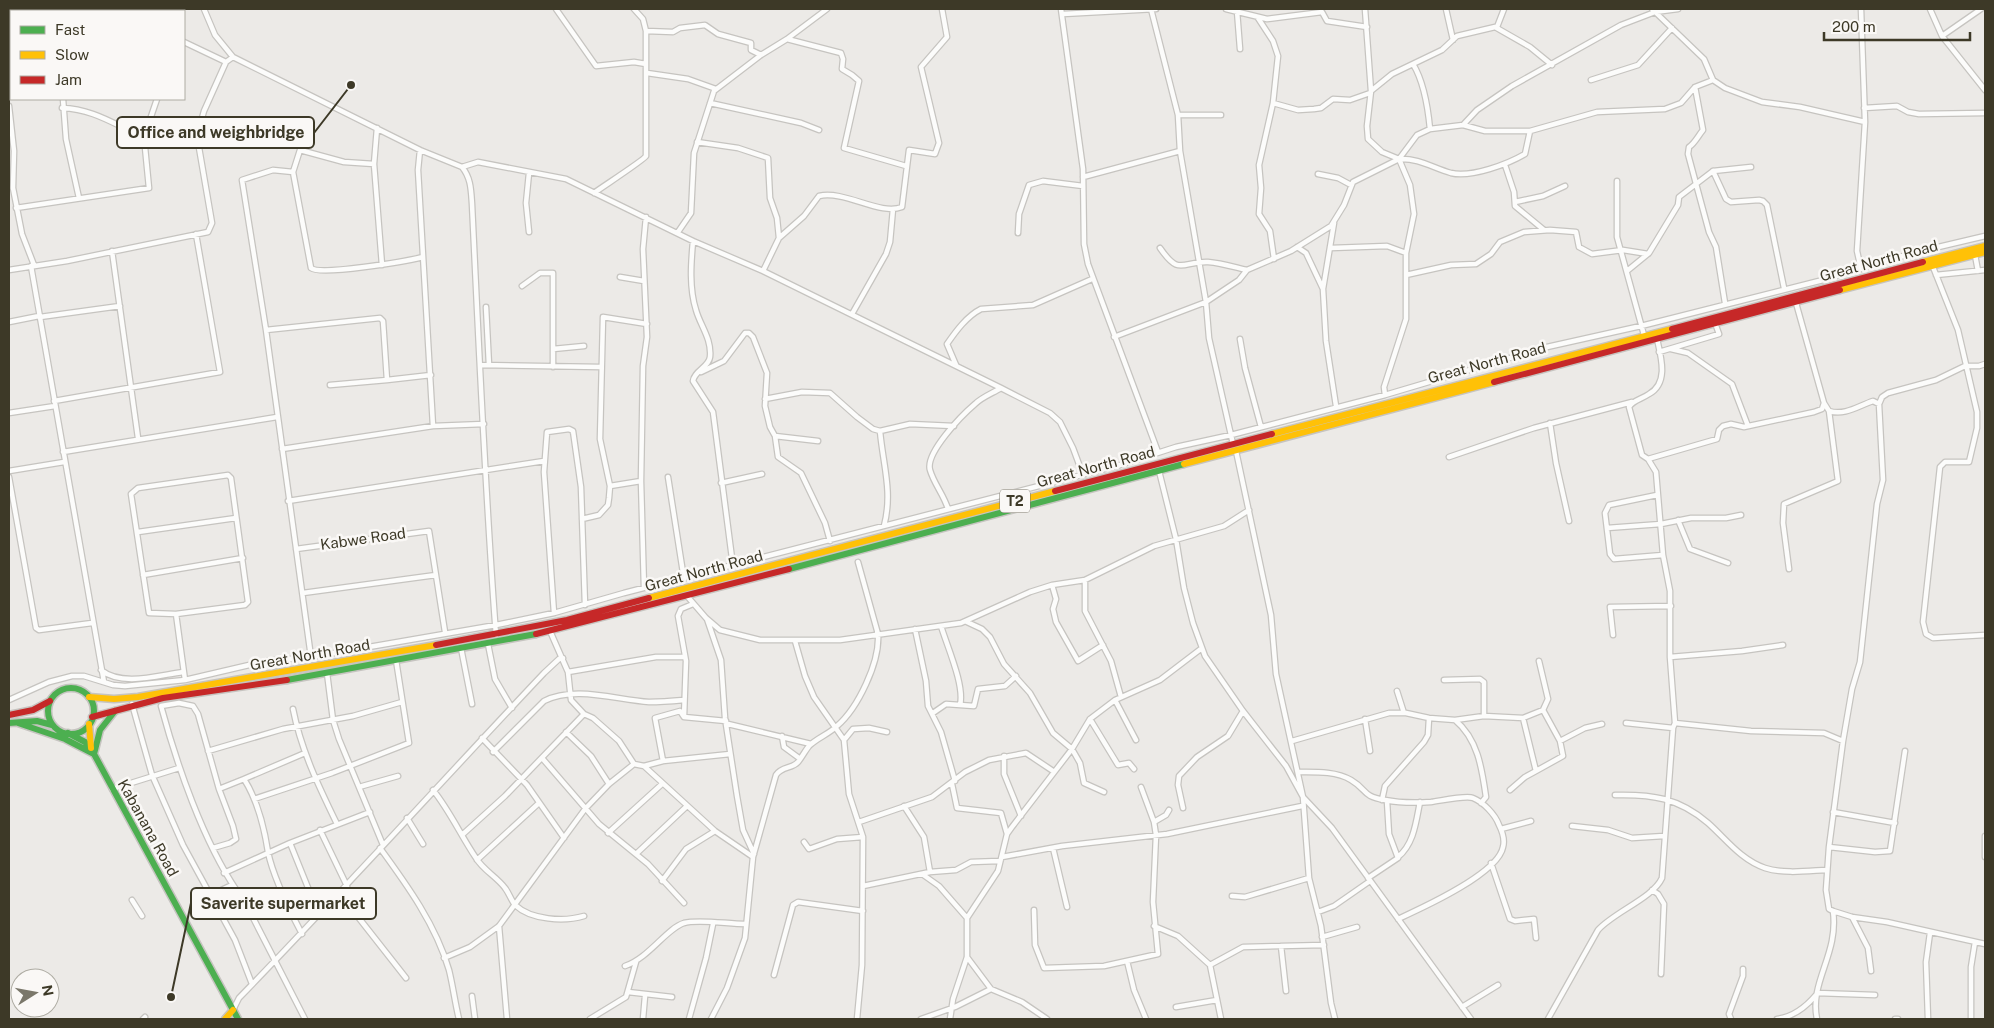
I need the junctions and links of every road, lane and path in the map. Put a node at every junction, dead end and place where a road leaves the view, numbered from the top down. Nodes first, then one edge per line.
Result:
1 (203, 9) edge
2 (556, 9) edge
3 (634, 9) edge
4 (827, 9) edge
5 (942, 9) edge
6 (1151, 9) edge
7 (1156, 9) edge
8 (1226, 9) edge
9 (1254, 9) edge
10 (1365, 9) edge
11 (1446, 9) edge
12 (1504, 9) edge
13 (1678, 9) edge
14 (1861, 9) edge
15 (1930, 9) edge
16 (1981, 9) edge
17 (1062, 11) edge
18 (1238, 11) junction
19 (1654, 11) edge
20 (1253, 15) junction
21 (1258, 18) junction
22 (1367, 26) junction
23 (1497, 27) junction
24 (1672, 28) junction
25 (646, 31) junction
26 (1942, 36) junction
27 (787, 39) junction
28 (1453, 40) junction
29 (185, 42) edge
30 (1240, 49) dead end
31 (761, 55) junction
32 (233, 57) junction
33 (226, 62) junction
34 (646, 64) junction
35 (1413, 64) junction
36 (1552, 65) junction
37 (647, 73) junction
38 (1591, 80) dead end
39 (1713, 80) junction
40 (1695, 87) junction
41 (716, 89) junction
42 (1985, 90) edge
43 (1371, 92) junction
44 (63, 100) edge
45 (157, 100) edge
46 (1273, 102) junction
47 (710, 103) junction
48 (9, 106) edge
49 (62, 108) junction
50 (1864, 108) junction
51 (1985, 113) edge
52 (1178, 114) junction
53 (1221, 115) dead end
54 (1865, 122) junction
55 (1462, 125) junction
56 (377, 128) junction
57 (1430, 129) junction
58 (819, 130) dead end
59 (1530, 131) junction
60 (144, 137) junction
61 (697, 142) junction
62 (420, 150) junction
63 (1180, 151) junction
64 (1399, 159) junction
65 (11, 160) edge
66 (374, 164) junction
67 (906, 166) junction
68 (1505, 166) junction
69 (462, 167) junction
70 (1751, 167) dead end
71 (293, 172) junction
72 (529, 172) junction
73 (1713, 172) junction
74 (1318, 174) dead end
75 (1083, 177) junction
76 (1617, 181) dead end
77 (1695, 184) junction
78 (1083, 186) junction
79 (1351, 186) junction
80 (1565, 186) dead end
81 (594, 193) junction
82 (78, 198) junction
83 (1515, 202) junction
84 (16, 208) junction
85 (893, 209) junction
86 (646, 217) junction
87 (1334, 223) junction
88 (1544, 230) junction
89 (529, 232) dead end
90 (678, 232) junction
91 (1018, 232) dead end
92 (196, 234) junction
93 (1985, 236) edge
94 (779, 238) junction
95 (693, 241) junction
96 (1985, 246) edge
97 (1297, 247) junction
98 (1160, 248) dead end
99 (1331, 248) junction
100 (1619, 250) junction
101 (112, 251) junction
102 (1985, 252) edge
103 (1406, 253) junction
104 (1648, 254) junction
105 (1975, 255) junction
106 (423, 257) junction
107 (1274, 258) junction
108 (1199, 263) junction
109 (382, 265) junction
110 (32, 266) junction
111 (1933, 267) junction
112 (1861, 269) junction
113 (9, 270) edge
114 (1247, 270) junction
115 (1627, 270) junction
116 (1985, 270) edge
117 (763, 271) junction
118 (1978, 271) junction
119 (1406, 275) junction
120 (1936, 275) junction
121 (620, 277) dead end
122 (1092, 279) junction
123 (644, 281) junction
124 (522, 286) dead end
125 (1784, 288) junction
126 (1324, 289) junction
127 (1206, 302) junction
128 (1725, 303) junction
129 (1796, 303) junction
130 (120, 306) junction
131 (486, 307) dead end
132 (852, 314) junction
133 (40, 317) junction
134 (9, 322) edge
135 (487, 322) junction
136 (479, 323) junction
137 (1715, 323) junction
138 (647, 324) junction
139 (1642, 326) junction
140 (266, 330) junction
141 (1644, 335) junction
142 (1114, 337) junction
143 (1240, 339) dead end
144 (1657, 339) junction
145 (584, 346) dead end
146 (553, 348) junction
147 (1671, 349) junction
148 (1659, 352) junction
149 (1985, 364) edge
150 (481, 365) junction
151 (489, 365) junction
152 (956, 365) junction
153 (1965, 366) junction
154 (553, 367) junction
155 (601, 367) junction
156 (698, 373) junction
157 (431, 375) junction
158 (387, 380) junction
159 (330, 385) dead end
160 (132, 386) junction
161 (1002, 388) junction
162 (1385, 395) junction
163 (765, 399) junction
164 (1633, 402) junction
165 (55, 403) junction
166 (1824, 403) junction
167 (1879, 404) junction
168 (1336, 406) junction
169 (1829, 411) junction
170 (9, 413) edge
171 (277, 417) junction
172 (1550, 423) junction
173 (484, 424) junction
174 (433, 426) junction
175 (954, 426) junction
176 (1748, 426) junction
177 (1261, 427) junction
178 (880, 431) junction
179 (1231, 435) junction
180 (775, 436) junction
181 (138, 438) junction
182 (818, 441) dead end
183 (1233, 444) junction
184 (282, 450) junction
185 (1236, 451) junction
186 (63, 452) junction
187 (1158, 452) junction
188 (1448, 458) dead end
189 (1648, 459) junction
190 (544, 460) junction
191 (64, 462) junction
192 (9, 471) edge
193 (485, 471) junction
194 (1159, 471) junction
195 (762, 474) dead end
196 (1082, 475) junction
197 (9, 477) edge
198 (668, 477) dead end
199 (641, 481) junction
200 (721, 483) junction
201 (610, 486) junction
202 (1657, 495) junction
203 (288, 501) junction
204 (948, 509) junction
205 (1250, 510) junction
206 (1741, 515) dead end
207 (236, 518) junction
208 (582, 519) junction
209 (1678, 520) junction
210 (1569, 521) dead end
211 (1661, 524) junction
212 (884, 526) junction
213 (1607, 528) junction
214 (138, 532) junction
215 (1176, 539) junction
216 (830, 541) junction
217 (817, 544) junction
218 (296, 549) junction
219 (819, 553) junction
220 (1663, 556) junction
221 (243, 558) junction
222 (858, 562) dead end
223 (1728, 562) dead end
224 (733, 566) junction
225 (1789, 569) dead end
226 (143, 575) junction
227 (436, 575) junction
228 (684, 579) junction
229 (1085, 580) junction
230 (1052, 585) junction
231 (644, 588) junction
232 (303, 593) junction
233 (687, 596) junction
234 (693, 604) junction
235 (585, 605) junction
236 (1670, 606) junction
237 (554, 613) junction
238 (176, 614) junction
239 (706, 618) junction
240 (967, 622) junction
241 (92, 623) junction
242 (496, 625) junction
243 (941, 626) junction
244 (915, 630) junction
245 (550, 631) junction
246 (444, 632) junction
247 (878, 634) junction
248 (496, 635) junction
249 (1613, 635) dead end
250 (1985, 635) edge
251 (795, 641) junction
252 (488, 644) junction
253 (1103, 645) junction
254 (1783, 645) dead end
255 (461, 648) junction
256 (1202, 648) junction
257 (311, 657) junction
258 (685, 657) junction
259 (1670, 657) junction
260 (563, 658) junction
261 (396, 660) junction
262 (1539, 661) dead end
263 (101, 670) junction
264 (183, 672) junction
265 (568, 672) junction
266 (327, 673) junction
267 (1016, 676) junction
268 (185, 680) junction
269 (1444, 680) dead end
270 (104, 682) junction
271 (1397, 691) dead end
272 (571, 695) junction
273 (89, 697) junction
274 (1121, 697) junction
275 (9, 700) edge
276 (684, 700) junction
277 (1115, 700) junction
278 (50, 701) junction
279 (402, 702) junction
280 (132, 704) junction
281 (472, 704) dead end
282 (960, 705) junction
283 (120, 706) junction
284 (512, 708) junction
285 (294, 709) dead end
286 (1543, 710) junction
287 (1243, 711) junction
288 (933, 713) junction
289 (1404, 713) junction
290 (584, 714) junction
291 (9, 715) edge
292 (1484, 716) junction
293 (92, 717) junction
294 (684, 717) junction
295 (1429, 718) junction
296 (1523, 718) junction
297 (1090, 719) junction
298 (1365, 719) junction
299 (333, 720) junction
300 (1455, 720) junction
301 (18, 723) junction
302 (727, 723) junction
303 (1626, 723) dead end
304 (1676, 723) junction
305 (9, 724) edge
306 (89, 724) junction
307 (1602, 724) dead end
308 (53, 726) junction
309 (297, 727) junction
310 (836, 728) junction
311 (1673, 728) junction
312 (566, 732) junction
313 (886, 732) dead end
314 (68, 733) junction
315 (782, 736) junction
316 (482, 738) junction
317 (844, 740) junction
318 (1136, 740) dead end
319 (1292, 741) junction
320 (1560, 741) junction
321 (1843, 741) junction
322 (810, 744) junction
323 (1072, 749) junction
324 (208, 751) junction
325 (1370, 751) dead end
326 (1905, 751) dead end
327 (92, 752) junction
328 (493, 752) junction
329 (305, 753) junction
330 (730, 754) junction
331 (1004, 756) junction
332 (542, 758) junction
333 (799, 758) junction
334 (663, 761) junction
335 (634, 764) junction
336 (350, 765) junction
337 (644, 766) junction
338 (179, 768) junction
339 (1134, 769) dead end
340 (1536, 771) junction
341 (1053, 772) junction
342 (1298, 772) junction
343 (152, 775) junction
344 (398, 776) dead end
345 (314, 777) junction
346 (244, 779) junction
347 (521, 779) junction
348 (954, 782) junction
349 (608, 784) junction
350 (662, 784) junction
351 (359, 787) junction
352 (1141, 787) dead end
353 (112, 789) junction
354 (219, 789) junction
355 (433, 790) junction
356 (1510, 790) dead end
357 (1104, 792) dead end
358 (1615, 794) dead end
359 (1303, 797) junction
360 (1667, 798) junction
361 (254, 799) junction
362 (1384, 800) junction
363 (1420, 802) junction
364 (539, 803) junction
365 (1482, 803) junction
366 (687, 806) junction
367 (904, 806) junction
368 (1302, 806) junction
369 (1183, 808) dead end
370 (585, 809) junction
371 (1169, 810) dead end
372 (370, 812) junction
373 (1833, 812) junction
374 (1021, 816) junction
375 (407, 818) junction
376 (1531, 821) dead end
377 (859, 822) junction
378 (1154, 822) junction
379 (1895, 822) junction
380 (337, 824) junction
381 (1572, 826) dead end
382 (1501, 829) junction
383 (320, 830) junction
384 (715, 830) junction
385 (608, 833) junction
386 (1007, 834) junction
387 (462, 835) junction
388 (1156, 835) junction
389 (1664, 836) junction
390 (1985, 836) edge
391 (863, 837) junction
392 (564, 838) junction
393 (804, 842) dead end
394 (290, 843) junction
395 (423, 844) dead end
396 (382, 847) junction
397 (1829, 847) junction
398 (213, 848) junction
399 (1053, 848) junction
400 (268, 852) junction
401 (636, 854) junction
402 (753, 856) junction
403 (1398, 857) junction
404 (1985, 857) edge
405 (1000, 859) junction
406 (477, 860) junction
407 (1491, 863) junction
408 (1826, 870) junction
409 (224, 872) junction
410 (930, 872) junction
411 (922, 874) junction
412 (1309, 878) junction
413 (1369, 879) junction
414 (662, 881) junction
415 (232, 885) junction
416 (347, 886) junction
417 (863, 886) junction
418 (1652, 890) junction
419 (340, 894) junction
420 (210, 896) junction
421 (1232, 896) dead end
422 (132, 900) dead end
423 (684, 903) dead end
424 (515, 904) junction
425 (1067, 906) dead end
426 (1034, 910) dead end
427 (863, 911) junction
428 (1833, 911) junction
429 (1318, 912) junction
430 (319, 915) junction
431 (142, 916) dead end
432 (584, 916) dead end
433 (1852, 917) junction
434 (967, 918) junction
435 (1398, 919) junction
436 (713, 924) junction
437 (745, 924) junction
438 (499, 926) junction
439 (1154, 926) junction
440 (1357, 928) dead end
441 (1930, 933) junction
442 (302, 934) junction
443 (1322, 937) junction
444 (1536, 938) dead end
445 (1975, 942) junction
446 (1985, 944) edge
447 (1324, 945) junction
448 (1281, 946) junction
449 (444, 958) junction
450 (967, 958) junction
451 (275, 960) junction
452 (1127, 961) junction
453 (636, 962) junction
454 (1210, 965) junction
455 (625, 966) dead end
456 (1743, 969) dead end
457 (1871, 972) dead end
458 (1661, 974) dead end
459 (774, 975) dead end
460 (406, 978) dead end
461 (252, 984) junction
462 (1498, 984) dead end
463 (991, 989) junction
464 (1286, 991) dead end
465 (628, 992) junction
466 (1816, 994) junction
467 (1875, 995) dead end
468 (472, 996) dead end
469 (645, 996) junction
470 (672, 997) dead end
471 (1217, 1000) junction
472 (1176, 1007) dead end
473 (1462, 1007) junction
474 (952, 1008) junction
475 (233, 1010) junction
476 (225, 1019) edge
477 (238, 1019) edge
478 (305, 1019) edge
479 (459, 1019) edge
480 (475, 1019) edge
481 (508, 1019) edge
482 (590, 1019) edge
483 (643, 1019) edge
484 (689, 1019) edge
485 (711, 1019) edge
486 (858, 1019) edge
487 (921, 1019) edge
488 (950, 1019) edge
489 (1047, 1019) edge
490 (1146, 1019) edge
491 (1220, 1019) edge
492 (1335, 1019) edge
493 (1471, 1019) edge
494 (1548, 1019) edge
495 (1731, 1019) edge
496 (1777, 1019) edge
497 (1817, 1019) edge
498 (1928, 1019) edge
499 (1971, 1019) edge

1 - 32 street
2 - 34 street
3 - 25 street
4 - 27 street
5 - 67 street
6 - 7 street
6 - 17 street
6 - 52 street
8 - 18 street
9 - 20 street
10 - 22 street
11 - 28 street
12 - 23 street
13 - 19 street
14 - 50 street
15 - 26 street
16 - 26 street
17 - 75 street
18 - 20 street
18 - 30 street
19 - 24 street
19 - 36 street
20 - 21 street
21 - 22 street
21 - 46 street
22 - 43 street
23 - 28 street
23 - 36 street
24 - 38 street
24 - 39 street
25 - 31 street
25 - 34 street
26 - 42 street
27 - 31 street
27 - 67 street
28 - 35 street
29 - 33 street
31 - 41 street
32 - 33 street
32 - 56 street
33 - 92 street
34 - 37 street
35 - 43 street
35 - 57 street
36 - 55 street
37 - 41 street
37 - 81 street
39 - 40 street
39 - 54 street
40 - 59 street
40 - 77 street
41 - 47 street
43 - 46 street
43 - 64 street
44 - 49 street
45 - 60 street
46 - 107 street
47 - 58 street
47 - 61 street
48 - 65 street
49 - 60 street
49 - 82 street
50 - 51 street
50 - 54 street
52 - 53 street
52 - 63 street
54 - 112 street
55 - 57 street
55 - 59 street
56 - 62 street
56 - 66 street
57 - 64 street
59 - 68 street
60 - 82 street
61 - 90 street
61 - 94 street
62 - 69 street
62 - 106 street
63 - 75 street
63 - 108 street
64 - 68 street
64 - 79 street
64 - 103 street
65 - 84 street
66 - 71 street
66 - 109 street
67 - 85 street
68 - 83 street
69 - 72 street
69 - 136 street
70 - 73 street
71 - 109 street
71 - 140 street
72 - 81 street
72 - 89 street
73 - 77 street
73 - 125 street
74 - 79 street
75 - 78 street
76 - 100 street
77 - 104 street
77 - 128 street
78 - 91 street
78 - 122 street
79 - 87 street
80 - 83 street
81 - 86 street
82 - 84 street
83 - 88 street
84 - 110 street
85 - 94 street
85 - 132 street
86 - 90 street
86 - 123 street
87 - 97 street
87 - 99 street
88 - 100 street
88 - 119 street
90 - 95 street
92 - 101 street
92 - 160 street
93 - 112 street
94 - 117 street
95 - 117 street
95 - 156 street
96 - 141 main road, Great North Road / T2
97 - 107 street
97 - 126 street
98 - 108 street
99 - 103 street
99 - 126 street
100 - 104 street
100 - 115 street
101 - 110 street
101 - 130 street
102 - 105 main road, Great North Road / T2
103 - 119 street
104 - 115 street
105 - 111 main road, Great North Road / T2
105 - 118 street
106 - 109 street
106 - 157 street
107 - 114 street
108 - 114 street
108 - 127 street
110 - 113 street
110 - 133 street
111 - 120 street
111 - 129 main road, Great North Road / T2
112 - 125 street
114 - 127 street
115 - 139 street
116 - 118 street
117 - 132 street
118 - 120 street
119 - 162 street
120 - 153 street
121 - 123 street
122 - 142 street
122 - 152 street
123 - 138 street
124 - 146 street
125 - 128 street
126 - 168 street
127 - 142 street
127 - 179 street
128 - 139 street
129 - 137 main road, Great North Road / T2
129 - 166 street
130 - 133 street
130 - 160 street
131 - 135 street
132 - 152 street
133 - 134 street
133 - 165 street
135 - 136 street
135 - 151 street
136 - 150 street
137 - 144 main road, Great North Road / T2
137 - 147 street
138 - 155 street
138 - 199 street
139 - 141 street
139 - 162 street
140 - 158 street
140 - 171 street
141 - 183 main road, Great North Road / T2
142 - 187 street
143 - 177 street
144 - 148 street
144 - 185 main road, Great North Road / T2
145 - 146 street
146 - 154 street
147 - 148 street
147 - 176 street
148 - 164 street
149 - 153 street
150 - 151 street
150 - 173 street
151 - 154 street
152 - 161 street
153 - 167 street
153 - 250 street
154 - 155 street
155 - 201 street
156 - 163 street
156 - 200 street
157 - 158 street
157 - 174 street
158 - 159 street
160 - 165 street
160 - 181 street
161 - 175 street
161 - 196 street
162 - 168 street
163 - 178 street
163 - 180 street
164 - 172 street
164 - 189 street
165 - 170 street
165 - 186 street
166 - 169 street
166 - 176 street
167 - 169 street
167 - 321 street
168 - 177 street
169 - 225 street
171 - 181 street
171 - 184 street
172 - 188 street
172 - 210 street
173 - 174 street
173 - 193 street
174 - 184 street
175 - 178 street
175 - 204 street
176 - 189 street
177 - 179 street
178 - 212 street
179 - 183 street
179 - 187 street
180 - 182 street
180 - 216 street
181 - 186 street
183 - 219 main road, Great North Road / T2
184 - 203 street
185 - 194 main road, Great North Road / T2
185 - 205 street
186 - 191 street
187 - 196 street
189 - 202 street
190 - 193 street
190 - 208 street
190 - 237 street
191 - 192 street
191 - 241 street
193 - 203 street
193 - 242 street
194 - 215 street
194 - 233 main road, Great North Road / T2
195 - 200 street
196 - 204 street
197 - 241 street
198 - 228 street
199 - 201 street
199 - 231 street
200 - 224 street
201 - 208 street
202 - 211 street
202 - 213 street
203 - 218 street
204 - 212 street
205 - 215 street
205 - 319 street
206 - 209 street
207 - 214 street
207 - 214 street
207 - 221 street
208 - 235 street
209 - 211 street
209 - 223 street
211 - 213 street
211 - 220 street
212 - 216 street
213 - 220 street
214 - 226 street
215 - 229 street
215 - 256 street
216 - 217 street
217 - 219 street
217 - 224 street
218 - 227 street, Kabwe Road
218 - 232 street
219 - 248 main road, Great North Road / T2
220 - 236 street
221 - 226 street
221 - 238 street
222 - 247 street
224 - 228 street
226 - 238 street
227 - 232 street
227 - 246 street
228 - 231 street
229 - 230 street
229 - 253 street
230 - 240 street
230 - 253 street
231 - 235 street
232 - 257 street
233 - 234 street
233 - 245 main road, Great North Road / T2
234 - 239 street
234 - 258 street
235 - 237 street
236 - 249 street
236 - 259 street
237 - 242 street
238 - 264 street
239 - 251 street
239 - 302 street
240 - 243 street
240 - 267 street
241 - 263 street
242 - 246 street
242 - 248 street
243 - 244 street
243 - 282 street
244 - 247 street
244 - 288 street
245 - 252 main road, Great North Road / T2
245 - 260 street
246 - 257 street
247 - 251 street
247 - 310 street
248 - 273 main road, Great North Road / T2
251 - 310 street
252 - 255 main road, Great North Road / T2
252 - 284 street
253 - 274 street
254 - 259 street
255 - 261 main road, Great North Road / T2
255 - 281 street
256 - 274 street
256 - 287 street
257 - 268 street
258 - 265 street
258 - 276 street
259 - 304 street
260 - 265 street
260 - 284 street
261 - 266 main road, Great North Road / T2
261 - 279 street
262 - 286 street
263 - 264 street
263 - 270 street
264 - 268 street
265 - 272 street
266 - 280 main road, Great North Road / T2
266 - 299 street
267 - 282 street
267 - 323 street
268 - 270 street
269 - 292 street
270 - 275 street
271 - 289 street
272 - 276 street
272 - 290 street
272 - 328 street
273 - 278 main road, T2
273 - 293 main road
274 - 277 street
276 - 294 street
277 - 297 street
277 - 318 street
278 - 291 main road, T2
278 - 308 main road
279 - 299 street
279 - 336 street
280 - 283 main road, Great North Road / T2
280 - 343 street
282 - 288 street
283 - 293 main road, Great North Road / T2
283 - 327 main road
284 - 316 street
285 - 309 street
286 - 296 street
286 - 320 street
287 - 359 street
287 - 369 street
288 - 348 street
289 - 295 street
289 - 298 street
290 - 312 street
290 - 335 street
292 - 296 street
292 - 300 street
293 - 306 main road
294 - 302 street
294 - 334 street
295 - 300 street
295 - 362 street
296 - 340 street
297 - 323 street
297 - 339 street
298 - 319 street
298 - 325 street
299 - 309 street
299 - 336 street
300 - 365 street
301 - 305 main road
301 - 308 main road
301 - 327 main road
302 - 315 street
302 - 330 street
303 - 311 street
304 - 311 street
304 - 321 street
306 - 314 main road
306 - 327 main road
307 - 320 street
308 - 314 main road
309 - 324 street
309 - 329 street
310 - 317 street
310 - 322 street
311 - 360 street
312 - 332 street
312 - 349 street
313 - 317 street
314 - 327 main road
315 - 322 street
315 - 333 street
316 - 328 street
316 - 355 street
317 - 377 street
319 - 342 street
320 - 340 street
321 - 373 street
322 - 333 street
323 - 341 street
323 - 357 street
324 - 338 street
324 - 354 street
326 - 379 street
327 - 353 main road, Kabanana Road
328 - 347 street
329 - 345 street
329 - 346 street
330 - 334 street
330 - 402 street
331 - 341 street
331 - 348 street
331 - 374 street
332 - 347 street
332 - 370 street
333 - 402 street
334 - 337 street
335 - 337 street
335 - 349 street
336 - 345 street
336 - 351 street
337 - 350 street
338 - 343 street
338 - 398 street
340 - 356 street
341 - 374 street
342 - 359 street
342 - 362 street
343 - 353 street
343 - 420 street
344 - 351 street
345 - 361 street
345 - 380 street
346 - 354 street
346 - 361 street
347 - 364 street
347 - 387 street
348 - 367 street
348 - 386 street
349 - 370 street
350 - 366 street
350 - 385 street
351 - 372 street
352 - 378 street
353 - 475 main road, Kabanana Road
354 - 398 street
355 - 375 street
355 - 387 street
358 - 360 street
359 - 368 street
359 - 413 street
360 - 389 street
360 - 408 street
361 - 400 street
362 - 363 street
362 - 403 street
363 - 365 street
363 - 403 street
364 - 392 street
364 - 406 street
365 - 382 street
366 - 384 street
366 - 401 street
367 - 377 street
367 - 410 street
368 - 388 street
368 - 412 street
370 - 385 street
370 - 392 street
371 - 378 street
372 - 380 street
372 - 396 street
373 - 379 street
373 - 397 street
374 - 386 street
375 - 395 street
375 - 396 street
376 - 382 street
377 - 391 street
378 - 388 street
379 - 397 street
380 - 383 street
381 - 389 street
382 - 407 street
383 - 394 street
383 - 416 street
384 - 402 street
384 - 414 street
385 - 401 street
386 - 405 street
387 - 406 street
388 - 399 street
388 - 439 street
389 - 418 street
390 - 404 street
391 - 393 street
391 - 417 street
392 - 424 street
394 - 400 street
394 - 430 street
396 - 416 street
396 - 449 street
397 - 408 street
398 - 409 street
399 - 405 street
399 - 425 street
400 - 409 street
400 - 442 street
401 - 414 street
402 - 437 street
403 - 413 street
405 - 410 street
405 - 434 street
406 - 424 street
407 - 435 street
407 - 444 street
408 - 428 street
409 - 415 street
410 - 411 street
411 - 417 street
411 - 434 street
412 - 421 street
412 - 429 street
413 - 429 street
413 - 435 street
414 - 423 street
415 - 420 street
415 - 451 street
416 - 419 street
417 - 427 street
418 - 458 street
418 - 494 street
419 - 430 street
419 - 460 street
420 - 461 street
422 - 431 street
424 - 432 street
424 - 438 street
426 - 452 street
427 - 459 street
427 - 486 street
428 - 433 street
428 - 466 street
429 - 443 street
430 - 442 street
433 - 441 street
433 - 457 street
434 - 450 street
435 - 473 street
436 - 437 street
436 - 453 street
436 - 484 street
437 - 485 street
438 - 449 street
438 - 481 street
439 - 452 street
439 - 454 street
440 - 443 street
441 - 445 street
441 - 498 street
442 - 451 street
443 - 447 street
445 - 446 street
445 - 499 street
447 - 448 street
447 - 492 street
448 - 454 street
448 - 464 street
449 - 479 street
450 - 463 street
450 - 474 street
451 - 461 street
451 - 478 street
452 - 490 street
453 - 455 street
453 - 465 street
454 - 471 street
456 - 495 street
461 - 475 street
462 - 473 street
463 - 474 street
463 - 489 street
465 - 469 street
465 - 482 street
466 - 467 street
466 - 496 street
466 - 497 street
468 - 480 street
469 - 470 street
469 - 483 street
471 - 472 street
471 - 491 street
473 - 493 street
474 - 487 street
474 - 488 street
475 - 476 main road
475 - 477 main road, Kabanana Road

